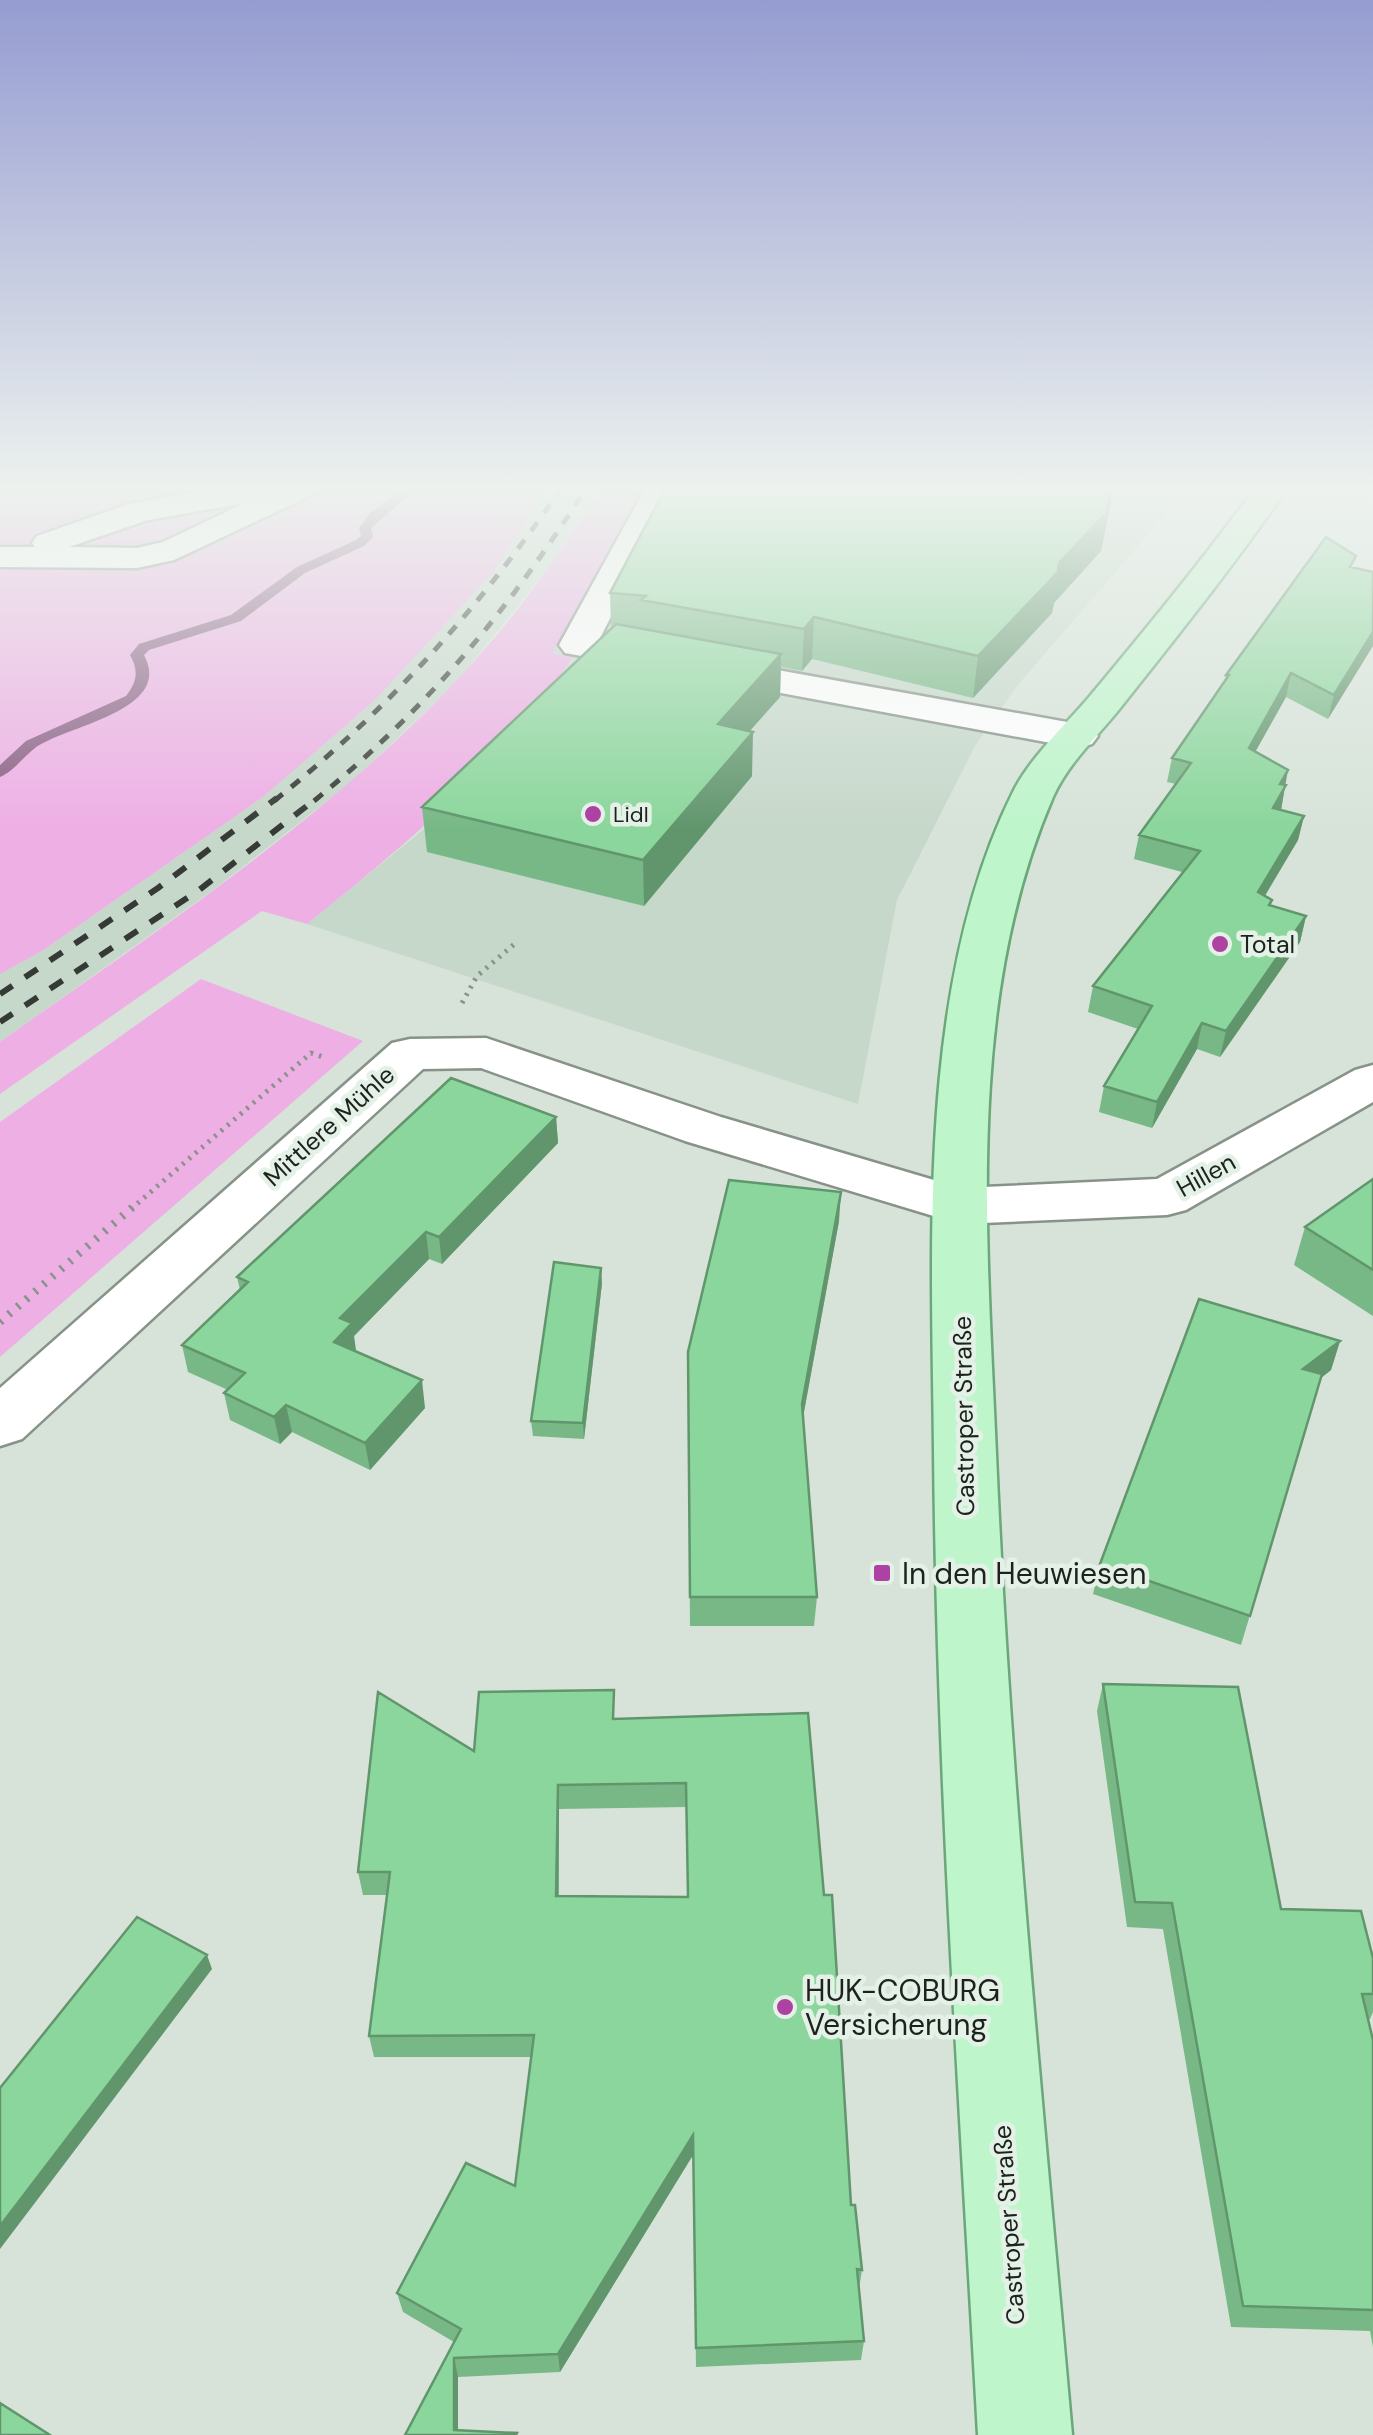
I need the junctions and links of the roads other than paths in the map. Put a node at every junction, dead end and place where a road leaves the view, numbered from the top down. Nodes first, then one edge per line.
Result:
1 (602, 601) edge
2 (1186, 601) edge
3 (1078, 736) junction
4 (1373, 1080) edge
5 (960, 1206) junction
6 (0, 1424) edge
7 (1025, 2435) edge

1 - 3 street
2 - 3 main road, Castroper Straße
3 - 5 main road, Castroper Straße
4 - 5 street, Hillen
5 - 6 street, Mittlere Mühle
5 - 7 main road, Castroper Straße

